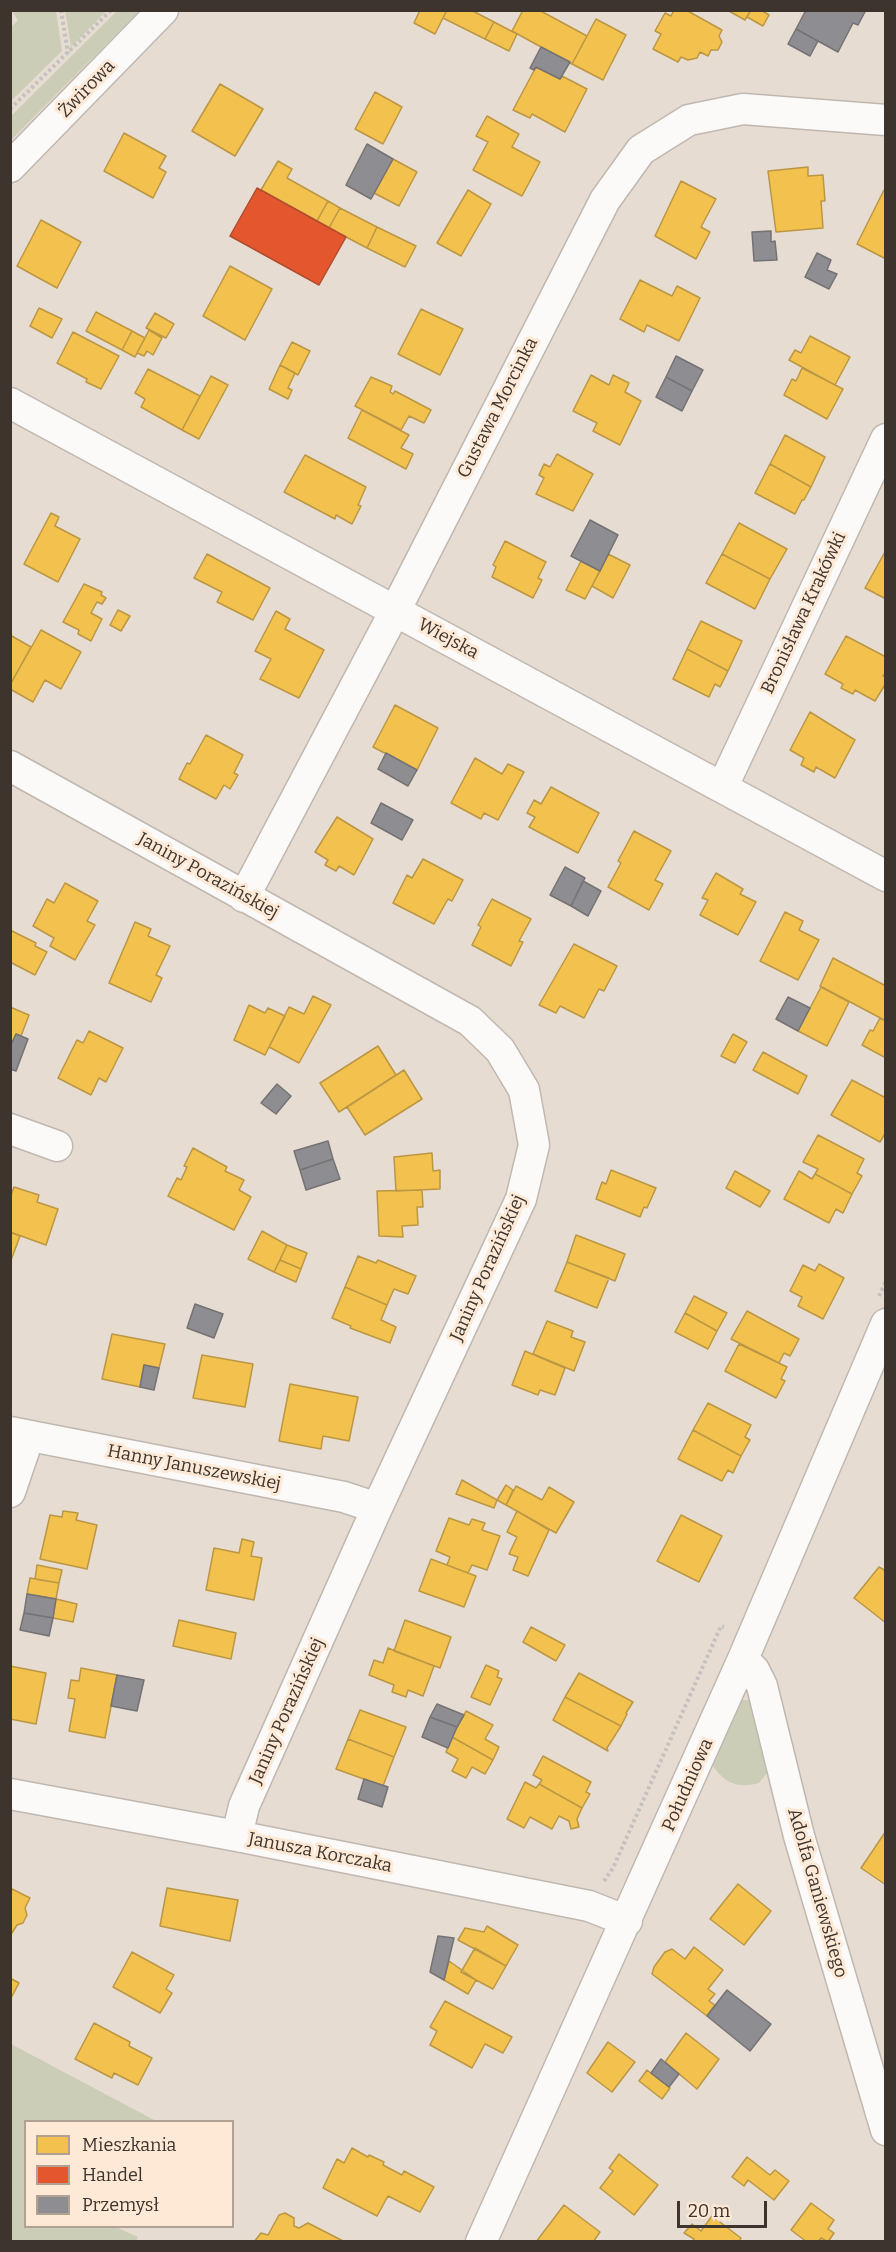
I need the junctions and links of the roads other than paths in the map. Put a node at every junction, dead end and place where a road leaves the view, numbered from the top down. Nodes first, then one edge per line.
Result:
1 (163, 10) edge
2 (885, 120) edge
3 (10, 166) edge
4 (10, 403) edge
5 (885, 440) edge
6 (395, 611) junction
7 (10, 766) edge
8 (723, 786) junction
9 (885, 876) edge
10 (244, 897) junction
11 (10, 1129) edge
12 (57, 1146) dead end
13 (885, 1324) edge
14 (20, 1434) edge
15 (10, 1492) edge
16 (377, 1508) junction
17 (743, 1659) junction
18 (10, 1794) edge
19 (237, 1836) junction
20 (627, 1921) junction
21 (885, 2130) edge
22 (481, 2241) edge

1 - 3 street, Żwirowa
2 - 6 street, Gustawa Morcinka
4 - 6 street, Wiejska
5 - 8 street, Bronisława Krakówki
6 - 8 street, Wiejska
6 - 10 street, Gustawa Morcinka
7 - 10 street, Janiny Porazińskiej
8 - 9 street, Wiejska
10 - 16 street, Janiny Porazińskiej
11 - 12 street
13 - 17 street, Południowa
14 - 15 street
14 - 16 street, Hanny Januszewskiej
16 - 19 street, Janiny Porazińskiej
17 - 20 street, Południowa
17 - 21 street, Adolfa Ganiewskiego
18 - 19 street, Janusza Korczaka
19 - 20 street, Janusza Korczaka
20 - 22 street, Południowa

